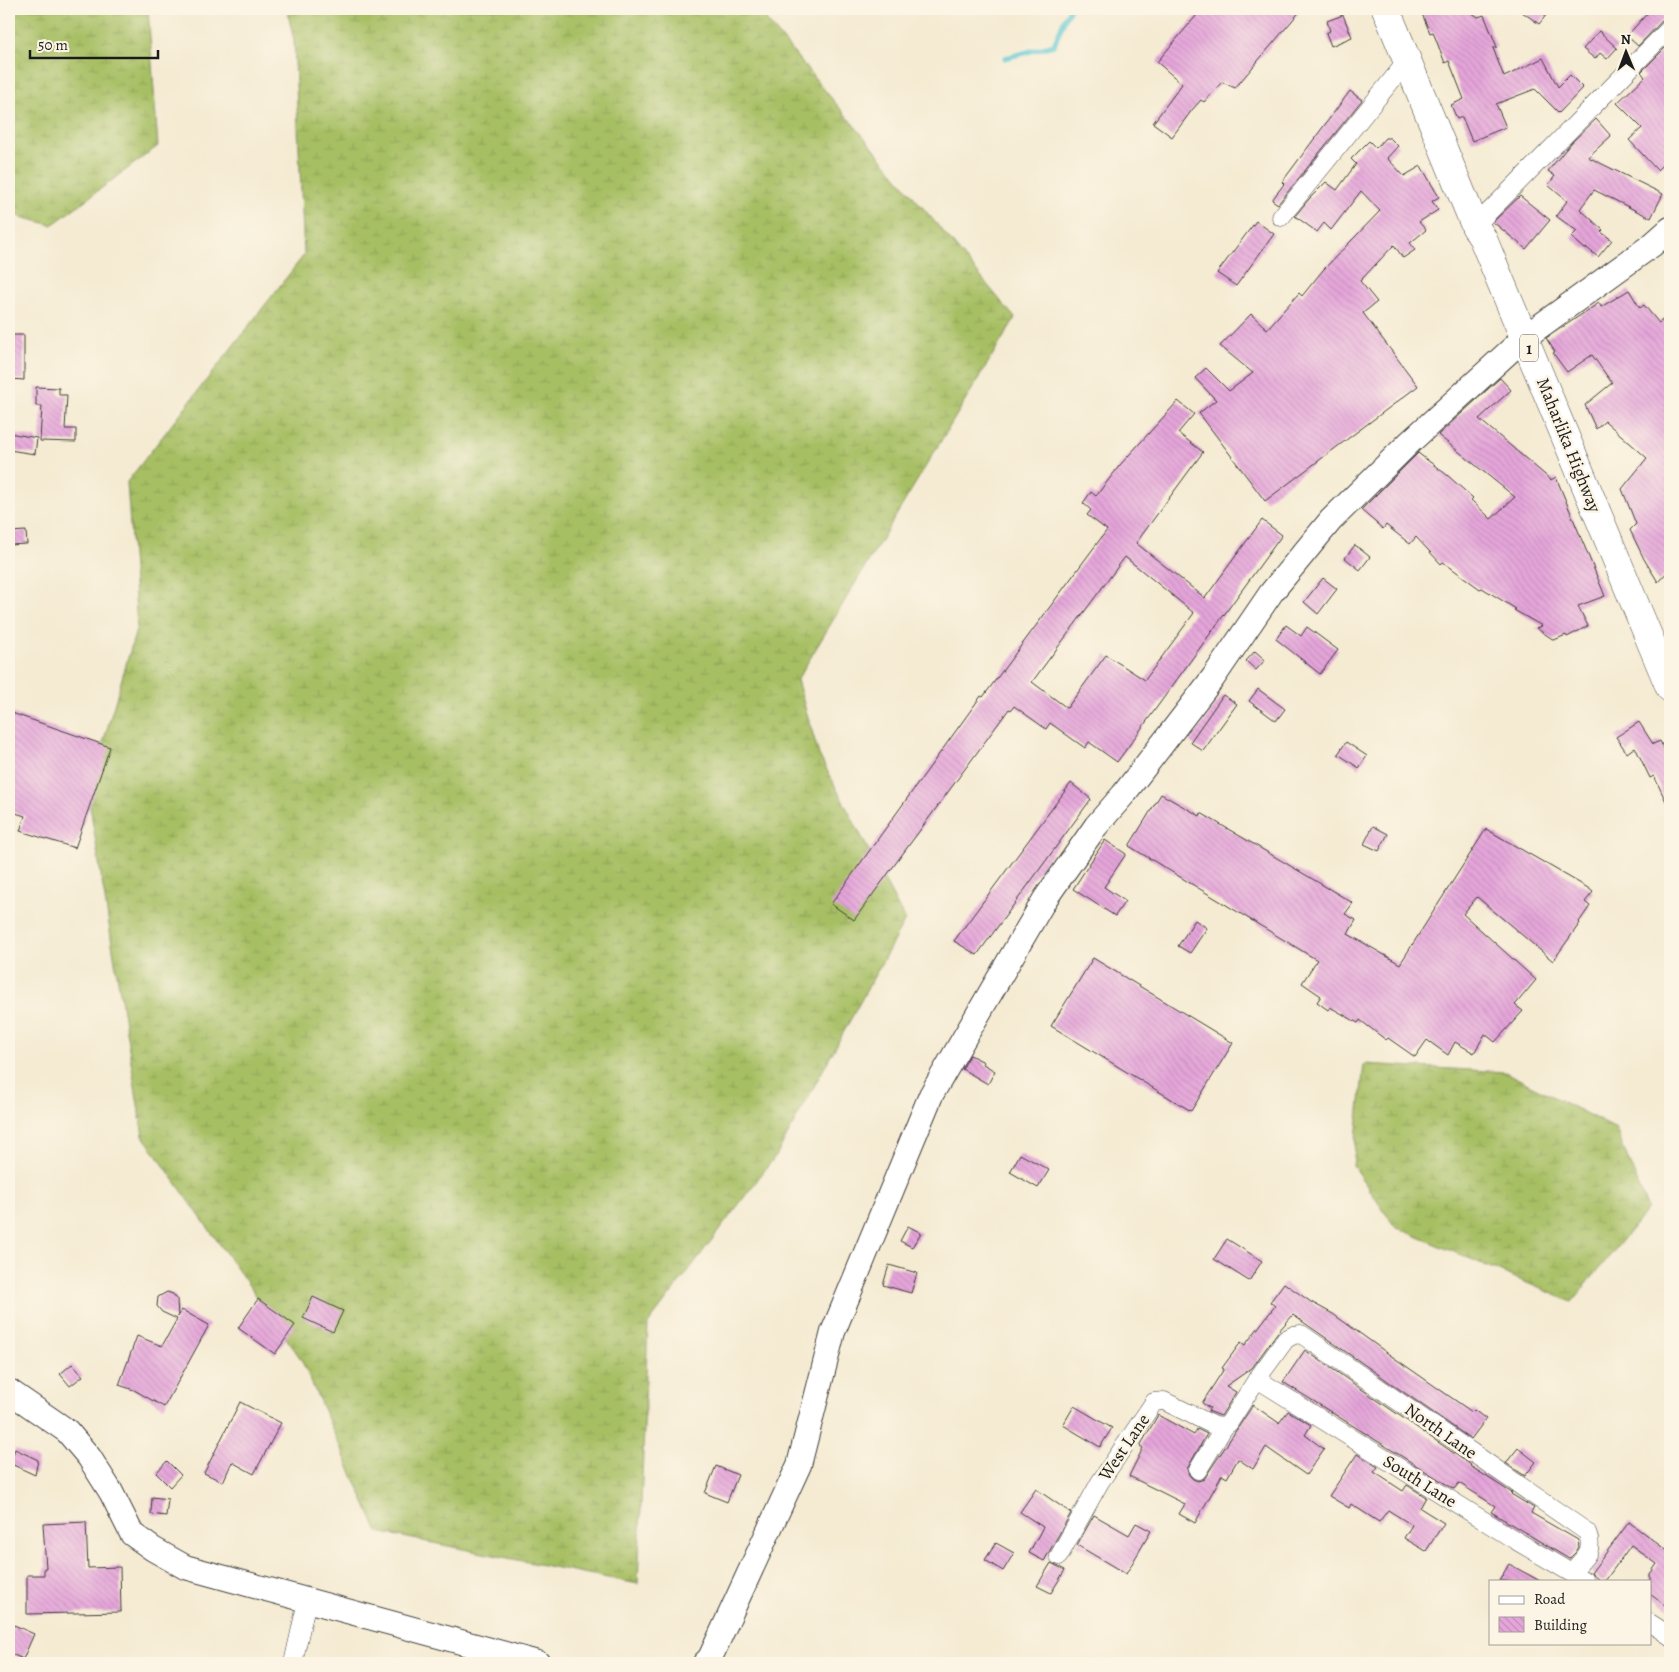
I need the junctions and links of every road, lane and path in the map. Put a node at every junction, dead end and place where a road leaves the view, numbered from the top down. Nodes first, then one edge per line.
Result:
1 (1386, 9) edge
2 (1670, 28) edge
3 (1408, 60) junction
4 (1281, 217) dead end
5 (1475, 226) junction
6 (1670, 229) edge
7 (1525, 337) junction
8 (1670, 688) edge
9 (1257, 1379) junction
10 (9, 1390) edge
11 (1224, 1427) junction
12 (1198, 1470) dead end
13 (1059, 1556) dead end
14 (1578, 1576) edge
15 (307, 1601) junction
16 (1652, 1624) edge
17 (1670, 1636) edge
18 (293, 1663) edge
19 (538, 1663) edge
20 (705, 1663) edge

1 - 3 main road, Maharlika Highway / 1
2 - 5 street
3 - 4 street
3 - 5 main road, Maharlika Highway / 1
5 - 7 main road, Maharlika Highway / 1
6 - 7 street
7 - 8 main road, Maharlika Highway / 1
7 - 20 street
9 - 11 street
9 - 14 street, South Lane
9 - 14 street, North Lane
10 - 15 street
11 - 12 street
11 - 13 street, West Lane
15 - 18 street
15 - 19 street
16 - 17 street

